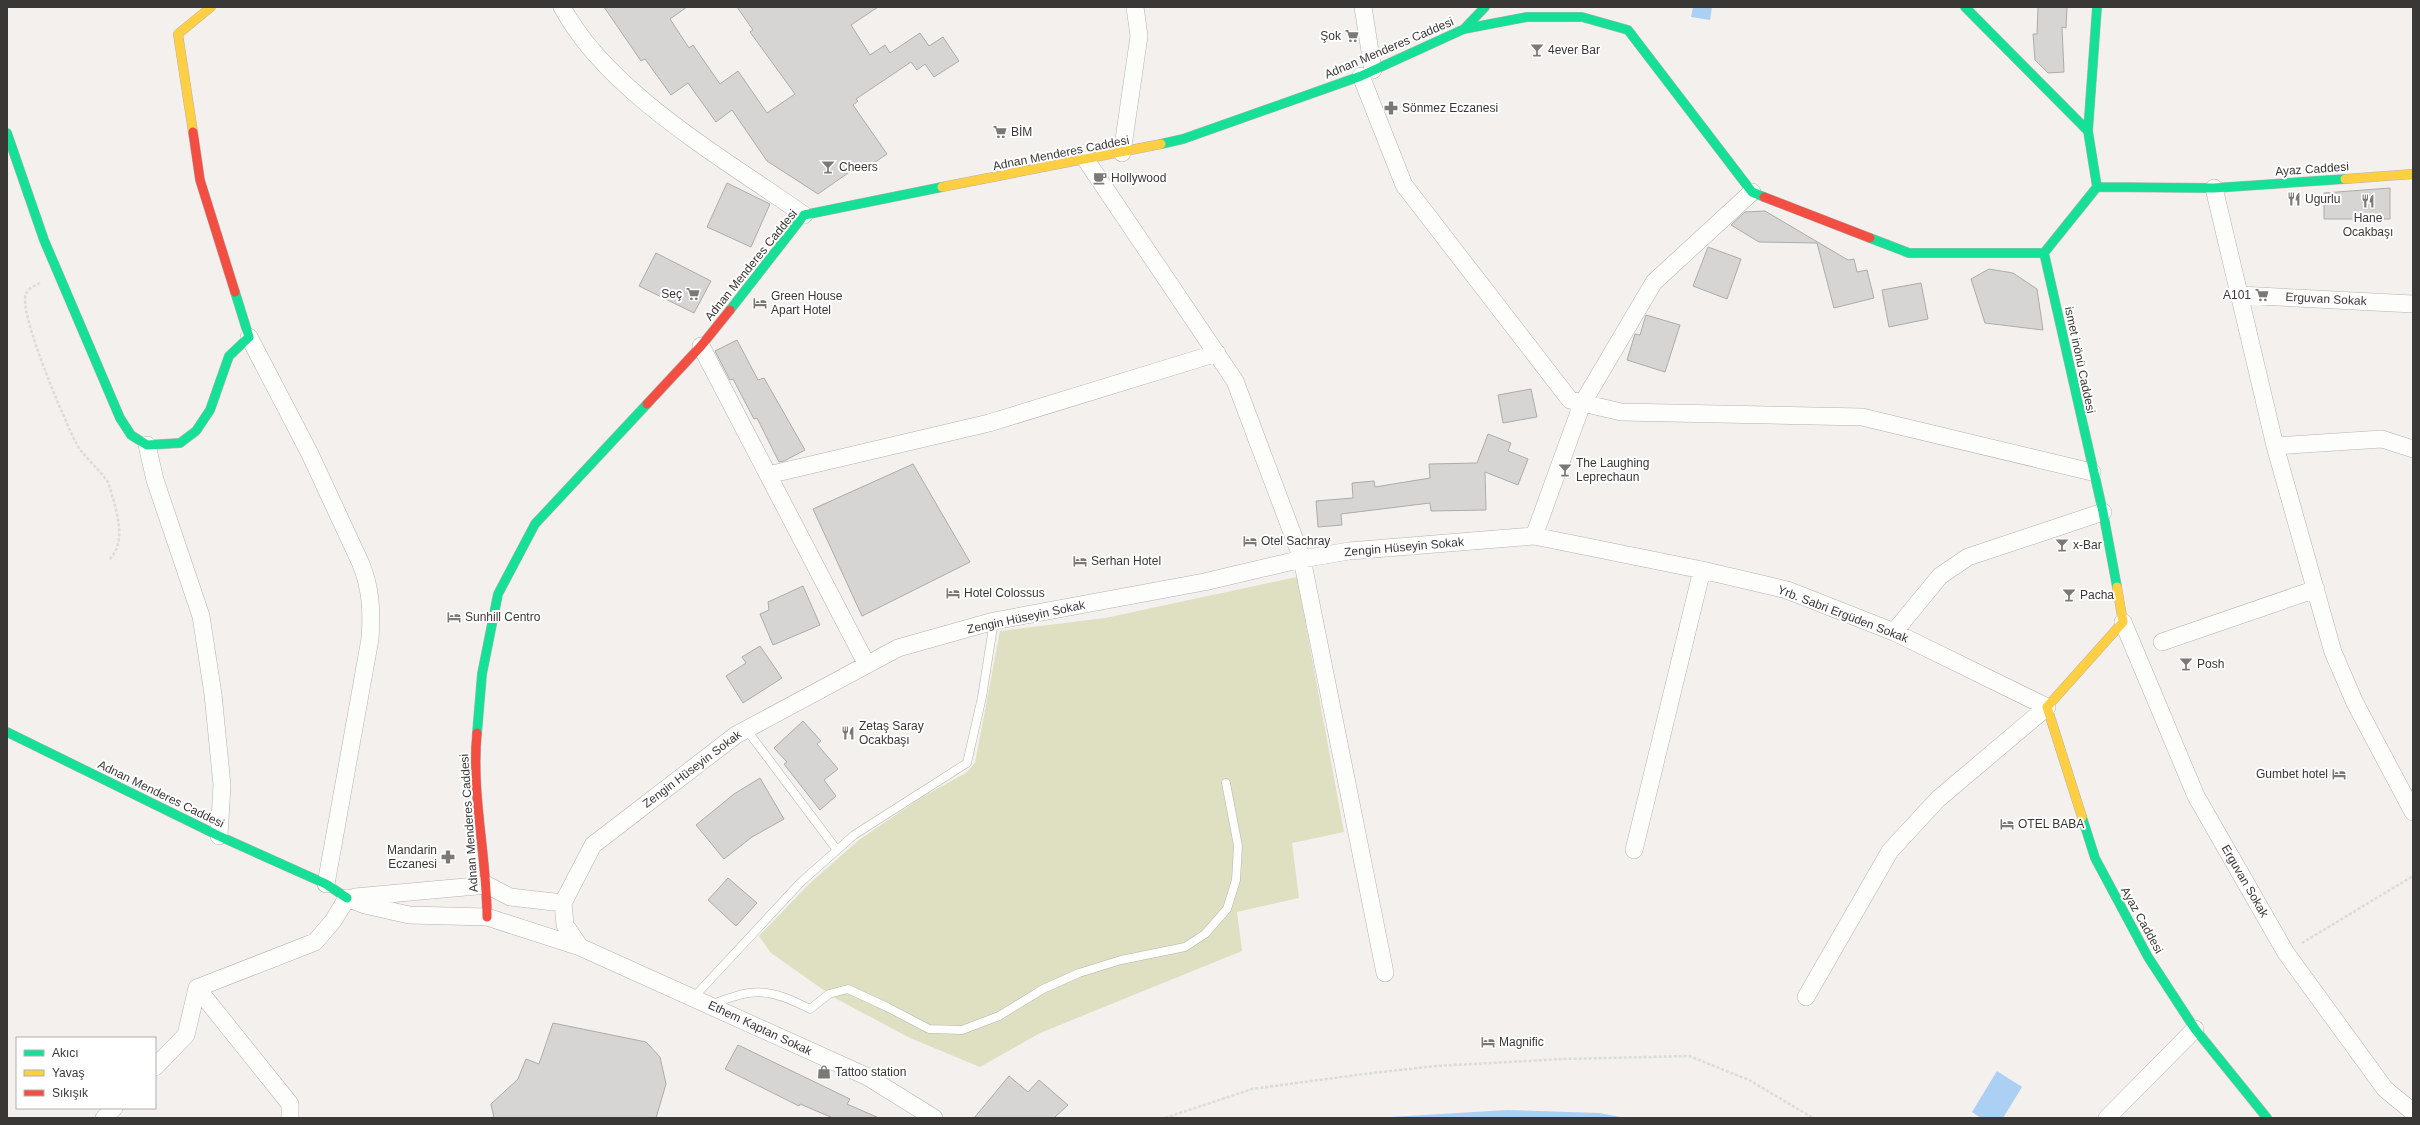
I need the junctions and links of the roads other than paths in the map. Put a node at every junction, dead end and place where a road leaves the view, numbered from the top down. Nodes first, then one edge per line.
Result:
1 (211, 7) edge
2 (562, 7) edge
3 (1135, 7) edge
4 (1363, 7) edge
5 (1485, 7) edge
6 (1965, 7) edge
7 (2097, 7) edge
8 (1464, 29) junction
9 (1367, 73) junction
10 (2088, 131) junction
11 (7, 133) edge
12 (1122, 153) junction
13 (1086, 160) junction
14 (2413, 174) edge
15 (2097, 187) junction
16 (2214, 188) junction
17 (1752, 192) junction
18 (804, 215) junction
19 (2044, 253) junction
20 (2239, 295) junction
21 (2413, 304) edge
22 (249, 337) junction
23 (701, 346) junction
24 (1217, 353) junction
25 (1582, 404) junction
26 (148, 445) junction
27 (2275, 446) junction
28 (2413, 449) edge
29 (2092, 472) junction
30 (768, 476) junction
31 (2103, 512) junction
32 (1534, 536) junction
33 (1302, 559) junction
34 (1702, 570) junction
35 (2316, 589) junction
36 (994, 621) junction
37 (2123, 622) junction
38 (1894, 632) junction
39 (2162, 642) dead end
40 (866, 663) junction
41 (2047, 707) junction
42 (746, 729) junction
43 (7, 732) edge
44 (1226, 782) dead end
45 (2413, 812) edge
46 (219, 836) junction
47 (837, 850) junction
48 (1634, 850) dead end
49 (326, 884) junction
50 (487, 885) junction
51 (347, 898) junction
52 (563, 904) junction
53 (487, 917) junction
54 (580, 947) junction
55 (1385, 973) dead end
56 (197, 988) junction
57 (694, 997) junction
58 (1806, 997) dead end
59 (709, 1005) junction
60 (2195, 1030) junction
61 (156, 1066) edge
62 (113, 1109) edge
63 (2413, 1112) edge
64 (104, 1118) edge
65 (290, 1118) edge
66 (934, 1118) edge
67 (2107, 1118) edge
68 (2266, 1118) edge

1 - 22 street
2 - 18 street
3 - 12 street
4 - 9 street
5 - 8 street, Adnan Menderes Caddesi
6 - 10 street
7 - 10 street
8 - 9 street, Adnan Menderes Caddesi
8 - 17 street
9 - 12 street, Adnan Menderes Caddesi
9 - 25 street
10 - 15 street
11 - 26 street
12 - 13 street, Adnan Menderes Caddesi
13 - 18 street, Adnan Menderes Caddesi
13 - 24 street
14 - 16 street, Ayaz Caddesi
15 - 16 street, Ayaz Caddesi
15 - 19 street
16 - 20 street
17 - 19 street
17 - 25 street
18 - 23 street, Adnan Menderes Caddesi
19 - 29 street, ismet inönü Caddesi
20 - 21 street, Erguvan Sokak
20 - 27 street
22 - 26 street
22 - 49 street
23 - 30 street
23 - 50 street, Adnan Menderes Caddesi
24 - 30 street
24 - 33 street
25 - 29 street
25 - 32 street
26 - 46 street
27 - 28 street
27 - 35 street
29 - 31 street, ismet inönü Caddesi
30 - 40 street
31 - 37 street, ismet inönü Caddesi
31 - 38 street
32 - 33 street, Zengin Hüseyin Sokak
32 - 34 street, Yrb. Sabri Ergüden Sokak
33 - 36 street, Zengin Hüseyin Sokak
33 - 55 street
34 - 38 street, Yrb. Sabri Ergüden Sokak
34 - 48 street
35 - 39 street
35 - 45 street
36 - 40 street, Zengin Hüseyin Sokak
36 - 47 lane
37 - 41 street
37 - 63 street, Erguvan Sokak
38 - 41 street, Yrb. Sabri Ergüden Sokak
40 - 42 street, Zengin Hüseyin Sokak
41 - 58 street
41 - 60 street, Ayaz Caddesi
42 - 47 lane
42 - 52 street, Zengin Hüseyin Sokak
43 - 46 street, Adnan Menderes Caddesi
44 - 59 lane
46 - 49 street, Adnan Menderes Caddesi
47 - 57 lane
49 - 51 street, Adnan Menderes Caddesi
50 - 51 street
50 - 52 street
50 - 53 street, Adnan Menderes Caddesi
51 - 53 street, Ethem Kaptan Sokak
51 - 56 street
52 - 54 street
53 - 54 street, Ethem Kaptan Sokak
54 - 57 street, Ethem Kaptan Sokak
56 - 61 street
56 - 65 street
57 - 59 street, Ethem Kaptan Sokak
59 - 66 street, Ethem Kaptan Sokak
60 - 67 street
60 - 68 street, Ayaz Caddesi
62 - 64 street

